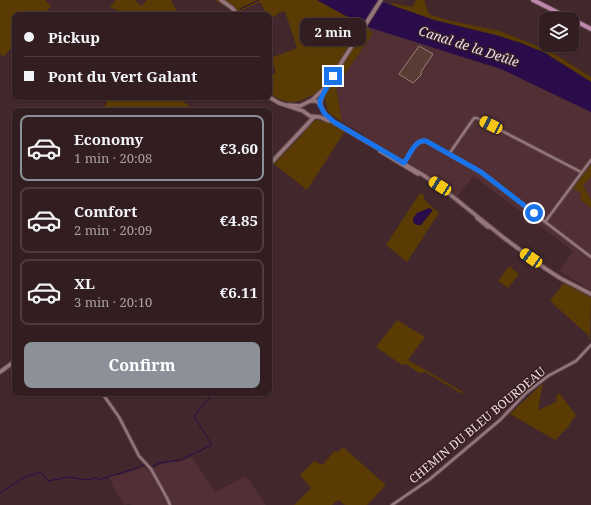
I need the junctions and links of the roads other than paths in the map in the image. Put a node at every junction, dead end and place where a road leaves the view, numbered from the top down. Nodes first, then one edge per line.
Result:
1 (221, 0) edge
2 (381, 0) edge
3 (533, 0) edge
4 (235, 12) edge
5 (558, 12) edge
6 (579, 23) edge
7 (591, 29) edge
8 (326, 87) junction
9 (272, 99) edge
10 (312, 100) junction
11 (307, 103) junction
12 (288, 106) junction
13 (321, 106) junction
14 (306, 113) junction
15 (315, 117) junction
16 (340, 126) junction
17 (302, 131) junction
18 (372, 145) junction
19 (449, 154) junction
20 (591, 160) edge
21 (272, 162) edge
22 (404, 163) junction
23 (582, 172) junction
24 (428, 178) junction
25 (545, 222) junction
26 (591, 257) edge
27 (591, 294) edge
28 (591, 345) edge
29 (12, 363) edge
30 (0, 372) edge
31 (104, 396) edge
32 (170, 505) edge
33 (392, 505) edge

1 - 4 main road
2 - 8 main road
3 - 5 main road
6 - 7 main road
8 - 10 main road
8 - 13 main road
9 - 12 main road
10 - 11 main road
10 - 13 main road
11 - 12 main road
11 - 14 main road
12 - 14 main road
13 - 15 main road
13 - 16 main road
14 - 15 main road
14 - 17 main road
15 - 16 main road
15 - 17 main road
16 - 18 main road
17 - 21 main road
18 - 22 main road
18 - 24 main road
19 - 22 street
19 - 23 street
19 - 25 street
20 - 23 street
22 - 24 main road
23 - 25 street
24 - 27 main road
25 - 26 street
28 - 33 street, CHEMIN DU BLEU BOURDEAU
29 - 30 main road
31 - 32 street

